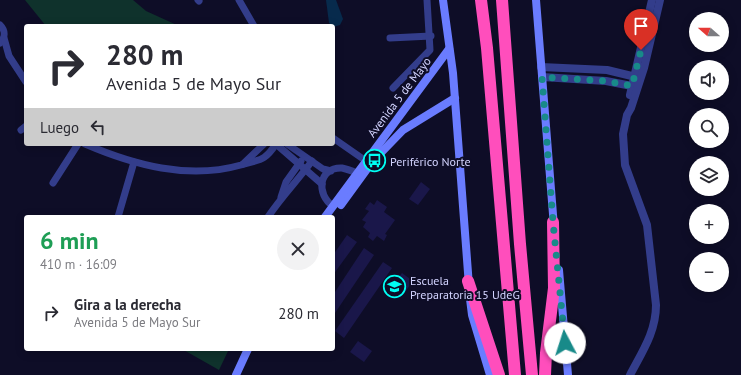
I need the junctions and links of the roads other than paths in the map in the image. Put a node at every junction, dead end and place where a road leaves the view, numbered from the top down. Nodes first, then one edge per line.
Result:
1 (239, 0) edge
2 (427, 0) edge
3 (443, 0) edge
4 (481, 0) edge
5 (502, 0) edge
6 (536, 0) edge
7 (652, 0) edge
8 (660, 0) edge
9 (253, 24) edge
10 (0, 25) edge
11 (431, 36) junction
12 (390, 38) dead end
13 (2, 41) edge
14 (449, 48) junction
15 (0, 51) edge
16 (9, 56) junction
17 (542, 67) junction
18 (607, 70) junction
19 (542, 77) junction
20 (638, 77) junction
21 (24, 79) edge
22 (606, 81) junction
23 (635, 87) junction
24 (393, 88) dead end
25 (455, 98) junction
26 (335, 139) edge
27 (77, 146) edge
28 (90, 146) edge
29 (262, 146) edge
30 (274, 146) edge
31 (278, 146) edge
32 (290, 146) edge
33 (305, 156) junction
34 (312, 161) junction
35 (366, 161) junction
36 (134, 162) junction
37 (243, 164) junction
38 (299, 164) junction
39 (306, 170) junction
40 (331, 171) junction
41 (357, 173) junction
42 (53, 183) dead end
43 (322, 184) junction
44 (280, 199) junction
45 (333, 206) junction
46 (119, 215) edge
47 (269, 215) edge
48 (326, 215) edge
49 (333, 215) edge
50 (553, 222) junction
51 (468, 281) junction
52 (247, 351) edge
53 (236, 375) edge
54 (490, 375) edge
55 (499, 375) edge
56 (515, 375) edge
57 (532, 375) edge
58 (546, 375) edge
59 (568, 375) edge
60 (630, 375) edge

1 - 9 street
2 - 11 street
3 - 14 main road
4 - 56 highway
5 - 57 highway
6 - 17 main road
7 - 20 street
8 - 20 street
10 - 13 street
11 - 12 street
11 - 24 street
13 - 16 street
14 - 25 main road
14 - 35 main road, Avenida 5 de Mayo
15 - 16 street
16 - 21 street
17 - 18 street
17 - 19 main road
18 - 20 street
18 - 22 street
19 - 22 street
19 - 50 main road
20 - 23 street
22 - 23 street
23 - 60 street
25 - 49 main road, Avenida 5 de Mayo
25 - 51 main road
26 - 35 street
27 - 42 street
28 - 36 street
29 - 37 street
30 - 37 street
31 - 38 street
32 - 33 street
33 - 34 street
33 - 38 street
34 - 39 street
34 - 40 street
35 - 41 main road, Avenida 5 de Mayo
36 - 37 street
36 - 46 street
38 - 39 street
38 - 44 street
39 - 43 street
39 - 44 street
40 - 41 street
40 - 43 street
41 - 45 main road, Avenida 5 de Mayo
43 - 45 street
44 - 47 street
45 - 48 main road, Avenida 5 de Mayo
50 - 58 highway
50 - 59 main road
51 - 54 main road
51 - 55 highway
52 - 53 main road

